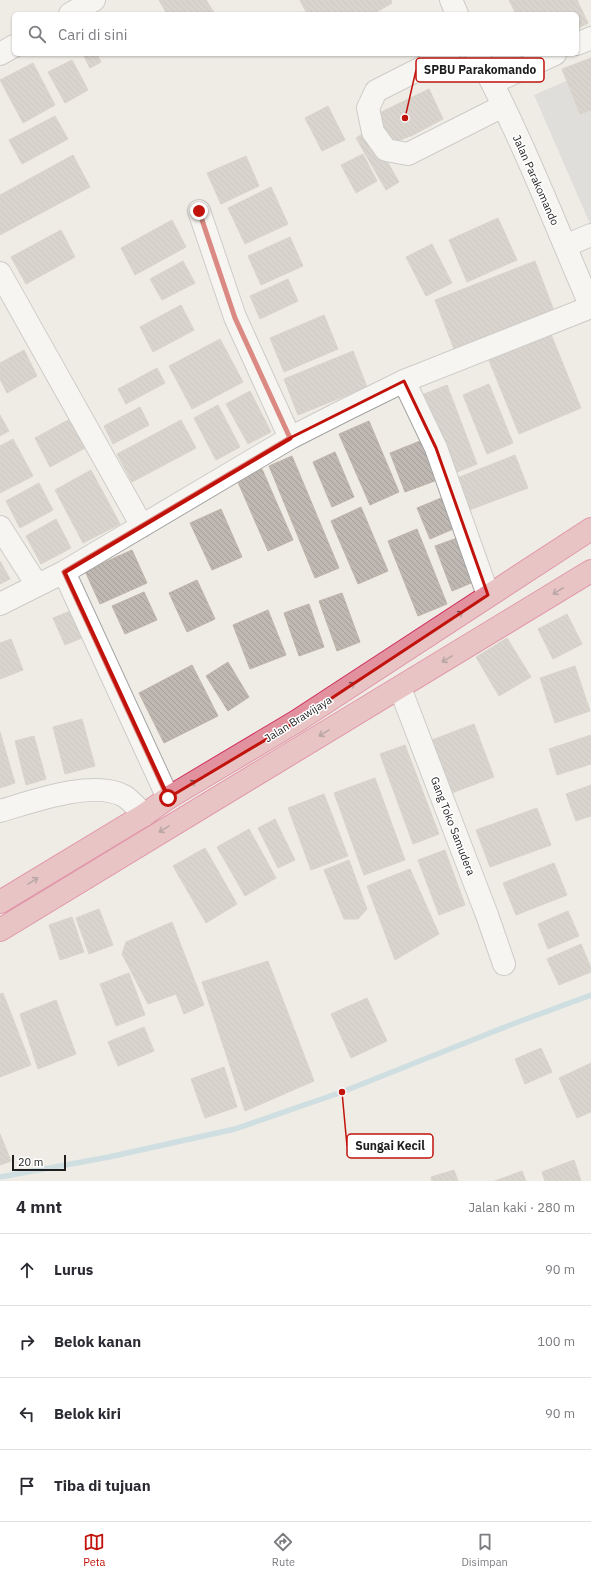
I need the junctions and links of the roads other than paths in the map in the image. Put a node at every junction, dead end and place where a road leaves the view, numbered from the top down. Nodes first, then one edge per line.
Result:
1 (94, 0) edge
2 (451, 0) edge
3 (73, 12) edge
4 (456, 12) edge
5 (591, 38) edge
6 (579, 43) edge
7 (12, 47) edge
8 (0, 54) edge
9 (445, 56) edge
10 (478, 56) edge
11 (550, 56) edge
12 (492, 82) junction
13 (503, 106) junction
14 (199, 211) dead end
15 (591, 235) edge
16 (565, 246) junction
17 (0, 273) edge
18 (591, 307) edge
19 (404, 382) junction
20 (290, 438) junction
21 (0, 526) edge
22 (142, 526) junction
23 (591, 529) edge
24 (591, 571) edge
25 (64, 572) junction
26 (37, 585) junction
27 (488, 595) junction
28 (0, 604) edge
29 (400, 688) junction
30 (168, 798) junction
31 (0, 811) edge
32 (144, 815) junction
33 (0, 902) edge
34 (0, 930) edge
35 (504, 964) dead end

1 - 3 street
2 - 4 street
5 - 6 street
7 - 8 street
9 - 13 street
10 - 12 street, Jalan Parakomando
11 - 12 street
12 - 13 street, Jalan Parakomando
13 - 16 street, Jalan Parakomando
14 - 20 street
15 - 16 street
16 - 18 street, Jalan Parakomando
17 - 22 street
18 - 19 street
19 - 20 street
19 - 27 street
20 - 22 street
21 - 26 street
22 - 25 street
23 - 27 highway, Jalan Brawijaya
24 -> 29 highway
25 - 26 street
25 - 30 street
26 - 28 street
30 -> 27 highway, Jalan Brawijaya
29 -> 34 highway
29 - 35 street, Gang Toko Samudera
30 - 32 highway, Jalan Brawijaya
31 - 32 street
33 -> 32 highway, Jalan Brawijaya

